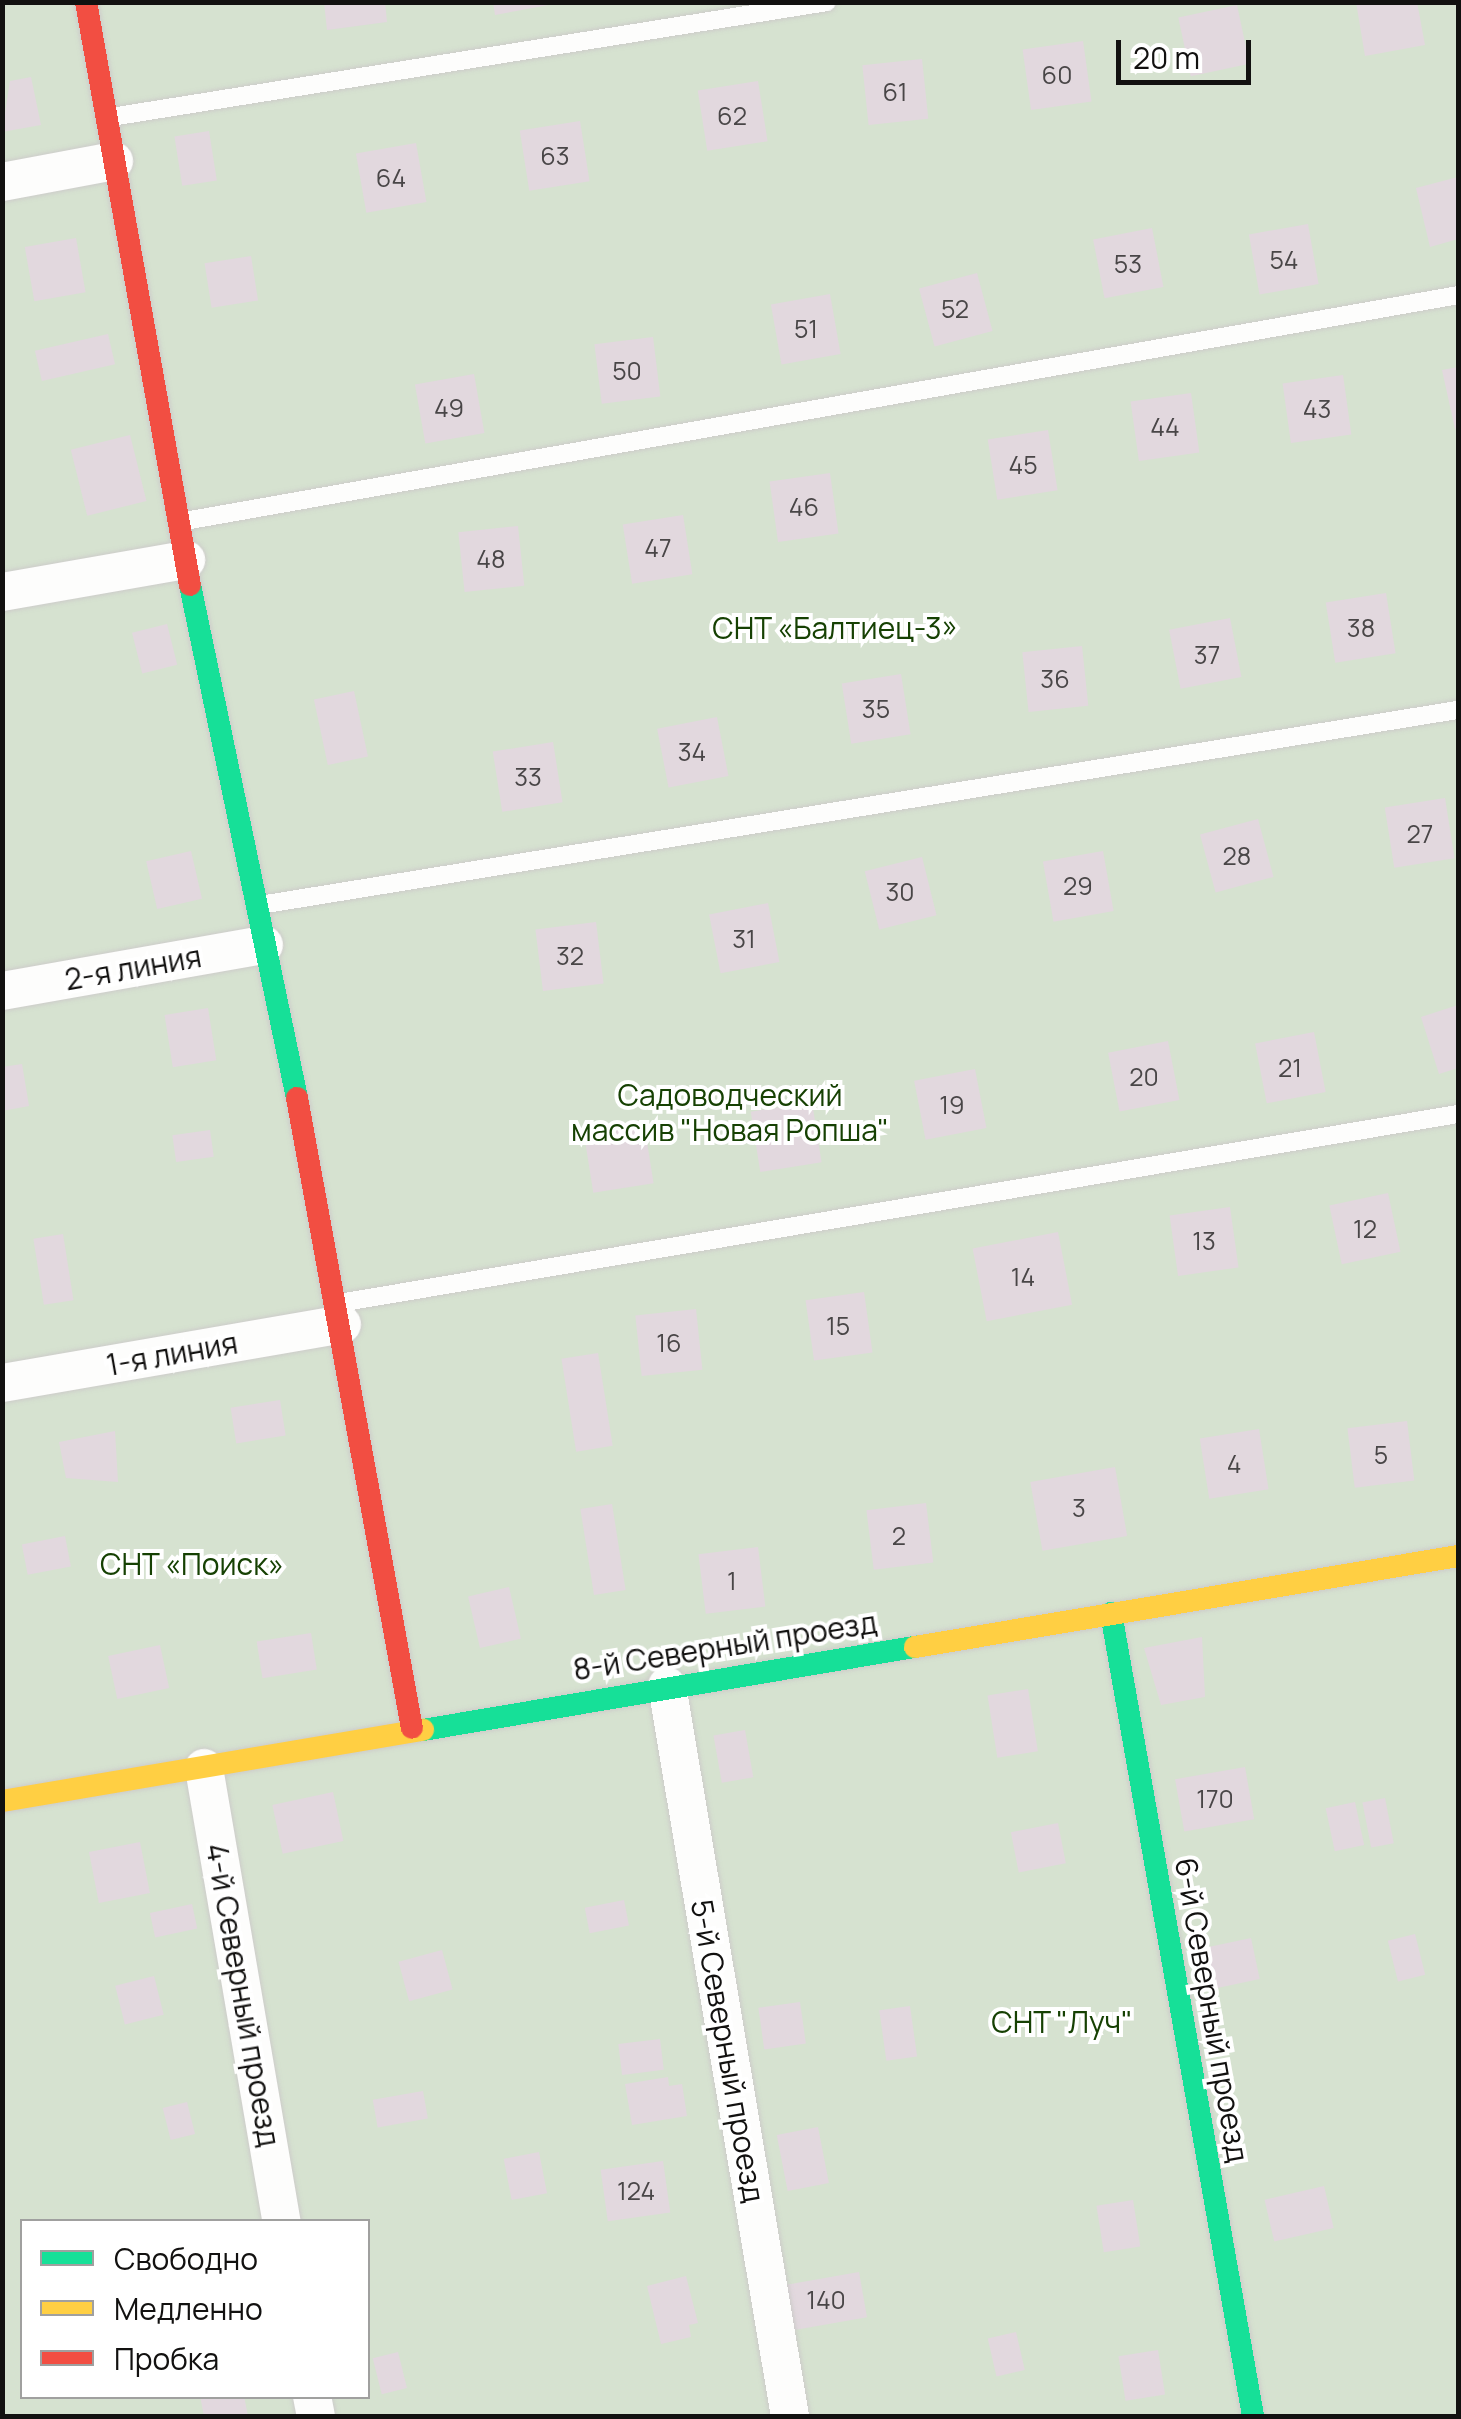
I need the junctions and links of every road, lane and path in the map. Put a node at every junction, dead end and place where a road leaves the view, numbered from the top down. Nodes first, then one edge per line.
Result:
1 (86, 2) edge
2 (827, 2) edge
3 (107, 117) junction
4 (114, 161) junction
5 (2, 182) edge
6 (1458, 294) edge
7 (178, 522) junction
8 (186, 560) junction
9 (2, 592) edge
10 (1458, 710) edge
11 (256, 905) junction
12 (264, 945) junction
13 (2, 991) edge
14 (1458, 1114) edge
15 (341, 1313) junction
16 (2, 1383) edge
17 (1458, 1556) edge
18 (1112, 1613) junction
19 (667, 1686) junction
20 (412, 1728) junction
21 (204, 1768) junction
22 (2, 1801) edge
23 (281, 2219) edge
24 (790, 2416) edge
25 (1254, 2416) edge

1 - 3 street
2 - 3 lane
3 - 4 street
4 - 5 street
4 - 7 street
6 - 7 lane
7 - 8 street
8 - 9 street
8 - 11 street
10 - 11 lane
11 - 12 street
12 - 13 street, 2-я линия
12 - 15 street
14 - 15 lane
15 - 16 street, 1-я линия
15 - 20 street
17 - 18 street, 8-й Северный проезд
18 - 19 street, 8-й Северный проезд
18 - 25 street, 6-й Северный проезд
19 - 20 street, 8-й Северный проезд
19 - 24 street, 5-й Северный проезд
20 - 21 street, 8-й Северный проезд
21 - 22 street, 8-й Северный проезд
21 - 23 street, 4-й Северный проезд

